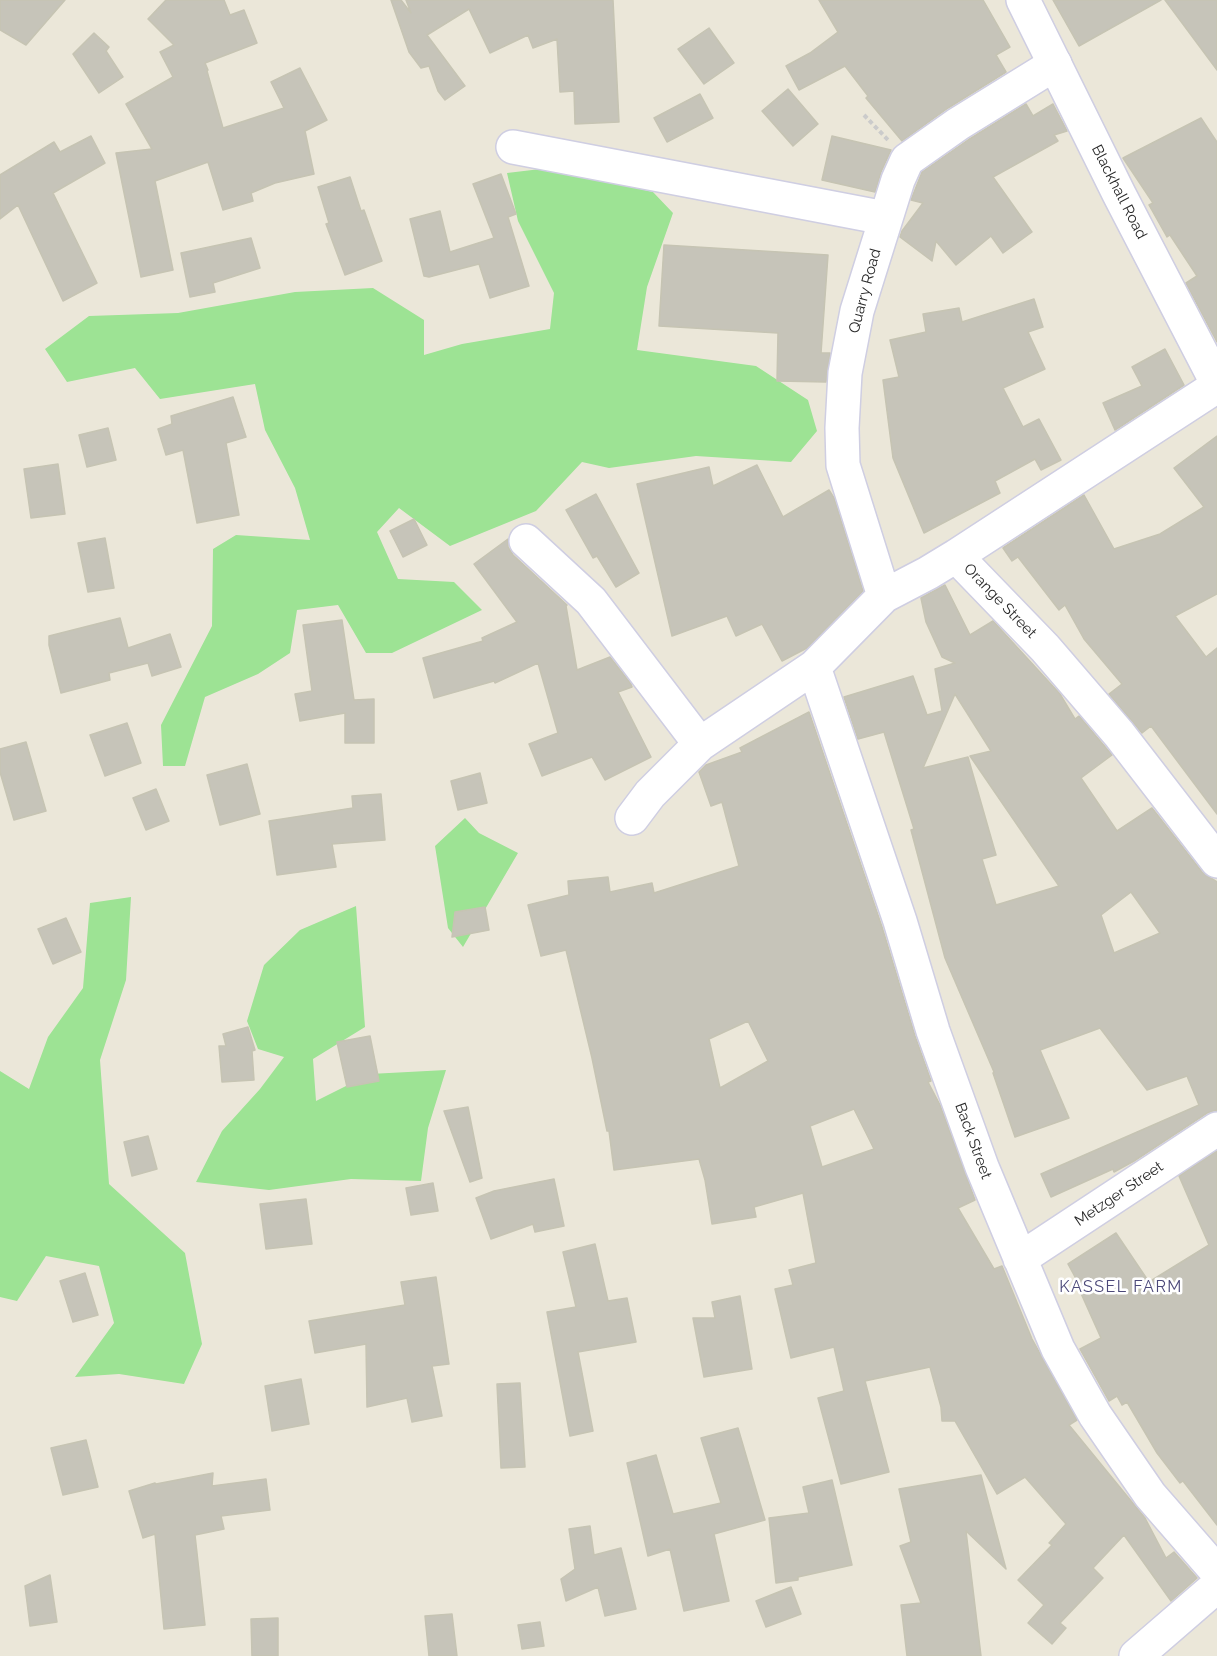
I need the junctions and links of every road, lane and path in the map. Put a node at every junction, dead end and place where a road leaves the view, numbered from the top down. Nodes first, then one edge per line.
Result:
1 (1023, 0) edge
2 (1055, 64) junction
3 (513, 147) dead end
4 (885, 218) junction
5 (1217, 385) edge
6 (526, 541) dead end
7 (956, 556) junction
8 (884, 596) junction
9 (814, 667) junction
10 (700, 744) junction
11 (632, 818) dead end
12 (1217, 861) edge
13 (1217, 1129) edge
14 (1020, 1259) junction
15 (1217, 1572) edge
16 (1217, 1586) edge
17 (1136, 1656) edge

1 - 2 street, Blackhall Road
2 - 4 street, Quarry Road
2 - 5 street, Blackhall Road
3 - 4 street
4 - 8 street, Quarry Road
5 - 7 street, Orange Street
6 - 10 street
7 - 8 street
7 - 12 street, Orange Street
8 - 9 street
9 - 10 street
9 - 14 street, Back Street
10 - 11 street
13 - 14 street, Metzger Street
14 - 15 street, Back Street
16 - 17 street

